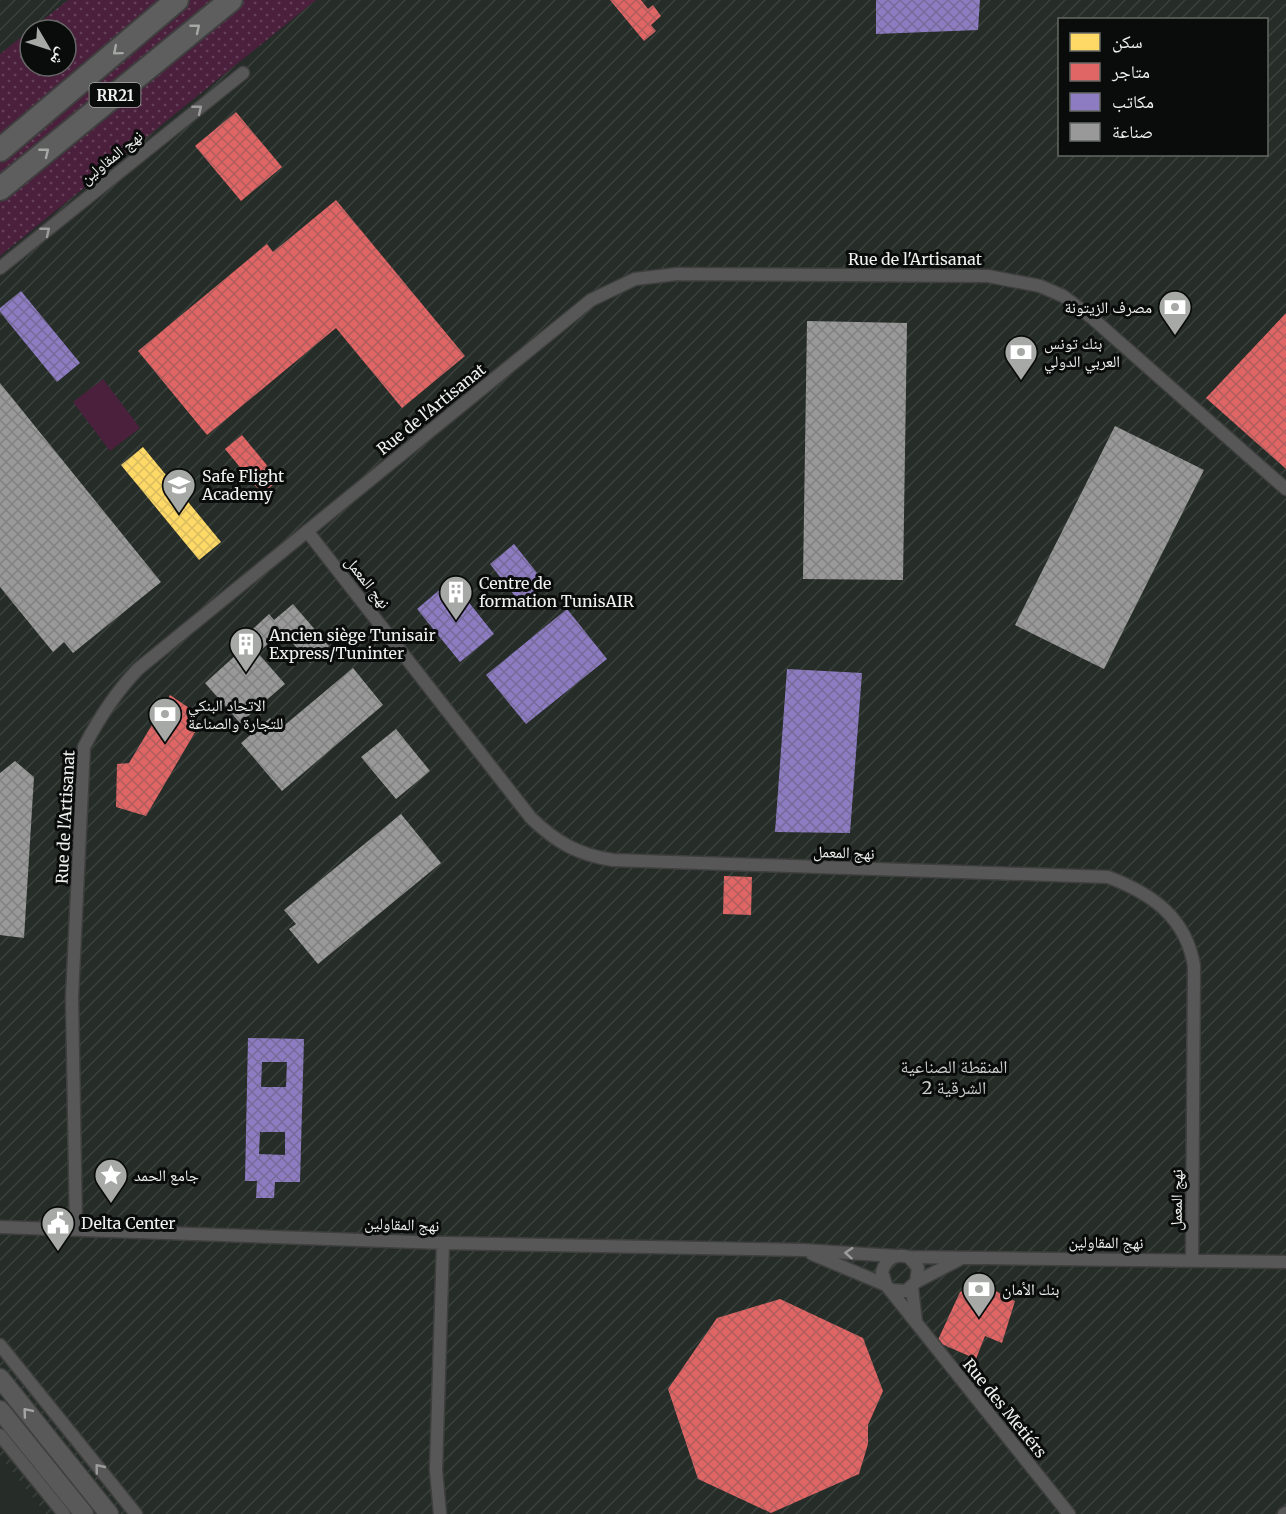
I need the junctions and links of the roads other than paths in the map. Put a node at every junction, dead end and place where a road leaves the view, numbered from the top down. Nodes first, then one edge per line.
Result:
1 (177, 0) edge
2 (231, 0) edge
3 (243, 73) dead end
4 (0, 150) edge
5 (0, 189) edge
6 (0, 268) edge
7 (1286, 489) edge
8 (307, 531) junction
9 (0, 1227) edge
10 (76, 1228) junction
11 (443, 1242) junction
12 (803, 1250) junction
13 (895, 1256) junction
14 (909, 1257) junction
15 (963, 1257) junction
16 (1192, 1260) junction
17 (1286, 1262) edge
18 (914, 1285) junction
19 (889, 1288) junction
20 (916, 1323) junction
21 (0, 1345) edge
22 (0, 1378) edge
23 (0, 1410) edge
24 (0, 1435) edge
25 (64, 1514) edge
26 (84, 1514) edge
27 (109, 1514) edge
28 (136, 1514) edge
29 (440, 1514) edge
30 (1069, 1514) edge

1 -> 4 highway, RR21
5 -> 2 highway, RR21
6 -> 3 street, نهج المقاولين
7 - 8 street, Rue de l'Artisanat
8 - 10 street, Rue de l'Artisanat
8 - 16 street, نهج المعمل
9 - 10 street, نهج المقاولين
10 - 11 street, نهج المقاولين
11 - 12 street, نهج المقاولين
11 - 29 street
13 -> 12 street, نهج المقاولين
12 - 19 street, نهج المقاولين
13 - 14 street
13 - 19 street
14 - 15 street, نهج المقاولين
14 - 18 street
15 - 16 street, نهج المقاولين
15 - 18 street, نهج المقاولين
16 - 17 street, نهج المقاولين
18 - 19 street
18 - 20 street
19 - 20 street, Rue des Metiérs
20 - 30 street, Rue des Metiérs
28 -> 21 street
27 -> 22 street
23 - 26 street
24 - 25 street

